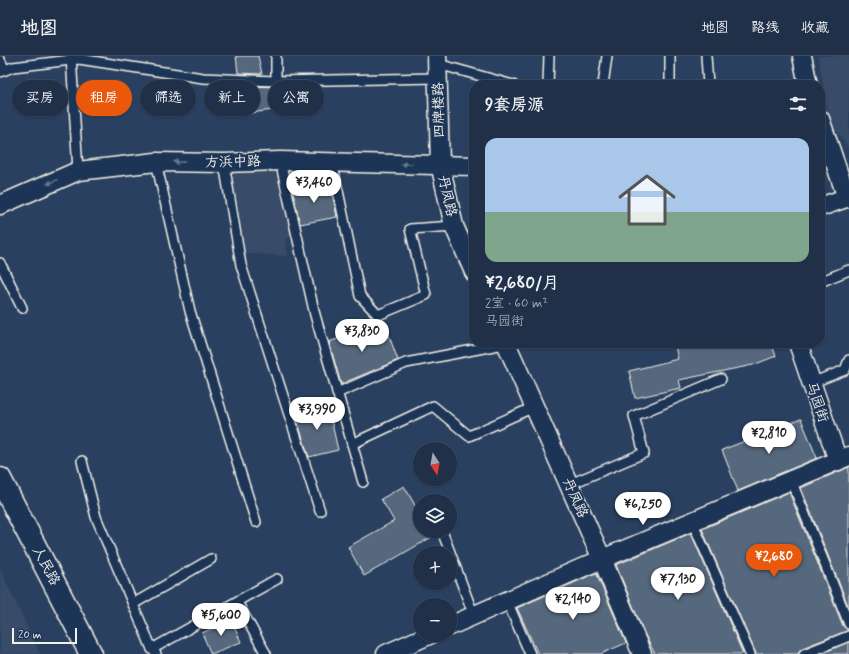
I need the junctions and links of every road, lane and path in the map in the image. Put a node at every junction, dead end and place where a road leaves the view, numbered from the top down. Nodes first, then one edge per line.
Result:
1 (276, 56) edge
2 (549, 56) edge
3 (607, 56) edge
4 (670, 56) edge
5 (706, 56) edge
6 (802, 56) edge
7 (71, 58) edge
8 (0, 60) edge
9 (437, 66) edge
10 (3, 71) edge
11 (276, 80) edge
12 (287, 80) edge
13 (493, 80) edge
14 (548, 80) edge
15 (604, 80) edge
16 (670, 80) edge
17 (708, 80) edge
18 (807, 80) edge
19 (268, 81) edge
20 (825, 148) edge
21 (827, 160) edge
22 (280, 161) junction
23 (156, 162) junction
24 (332, 162) junction
25 (224, 163) junction
26 (440, 164) junction
27 (469, 166) edge
28 (78, 171) junction
29 (848, 198) edge
30 (0, 205) edge
31 (825, 205) edge
32 (454, 226) junction
33 (469, 260) edge
34 (0, 263) edge
35 (849, 270) edge
36 (825, 280) edge
37 (22, 308) dead end
38 (482, 348) edge
39 (509, 348) edge
40 (800, 348) edge
41 (849, 360) edge
42 (721, 379) dead end
43 (811, 383) junction
44 (338, 393) junction
45 (534, 407) junction
46 (352, 444) junction
47 (843, 458) edge
48 (82, 461) dead end
49 (0, 479) edge
50 (791, 480) junction
51 (363, 482) dead end
52 (568, 485) junction
53 (320, 511) dead end
54 (692, 521) junction
55 (256, 522) dead end
56 (445, 538) edge
57 (211, 559) dead end
58 (602, 559) junction
59 (277, 579) dead end
60 (507, 601) junction
61 (237, 602) junction
62 (133, 604) junction
63 (474, 616) junction
64 (457, 623) edge
65 (849, 624) edge
66 (849, 636) edge
67 (413, 642) edge
68 (154, 652) edge
69 (638, 653) edge
70 (91, 654) edge
71 (266, 654) edge
72 (386, 654) edge
73 (530, 654) edge
74 (750, 654) edge
75 (804, 654) edge

1 - 11 lane
2 - 14 lane
3 - 15 lane
4 - 16 lane
5 - 17 lane
6 - 18 street
7 - 10 lane
7 - 19 lane
7 - 28 lane
8 - 10 lane
9 - 12 lane
9 - 13 lane
9 - 26 street, 四牌楼路
20 - 21 street
21 - 29 street
22 - 24 street, 方浜中路
22 - 25 street, 方浜中路
22 - 44 lane
25 -> 23 street, 方浜中路
23 - 28 street, 方浜中路
23 - 55 lane
26 -> 24 street, 方浜中路
24 - 32 lane
25 - 53 lane
26 - 27 street, 方浜中路
26 - 32 street, 丹凤路
28 -> 30 street, 方浜中路
29 - 31 street
32 - 33 street, 丹凤路
34 - 37 lane
35 - 36 lane
38 - 44 lane
39 - 45 street, 丹凤路
40 - 43 street, 马园街
41 - 43 lane
42 - 52 lane
43 - 47 street, 马园街
44 - 46 lane
45 - 46 lane
45 - 52 street, 丹凤路
46 - 51 lane
47 - 50 street
48 - 62 lane
49 - 70 street, 人民路
50 - 54 street
50 - 65 lane
52 - 58 street, 丹凤路
54 - 58 street
54 - 74 lane
56 - 63 lane
57 - 62 lane
58 - 60 street
58 - 69 street, 丹凤路
59 - 61 lane
60 - 63 street
60 - 73 lane
61 - 68 lane
61 - 71 lane
62 - 68 lane
63 - 64 street
66 - 75 lane
67 - 72 street

